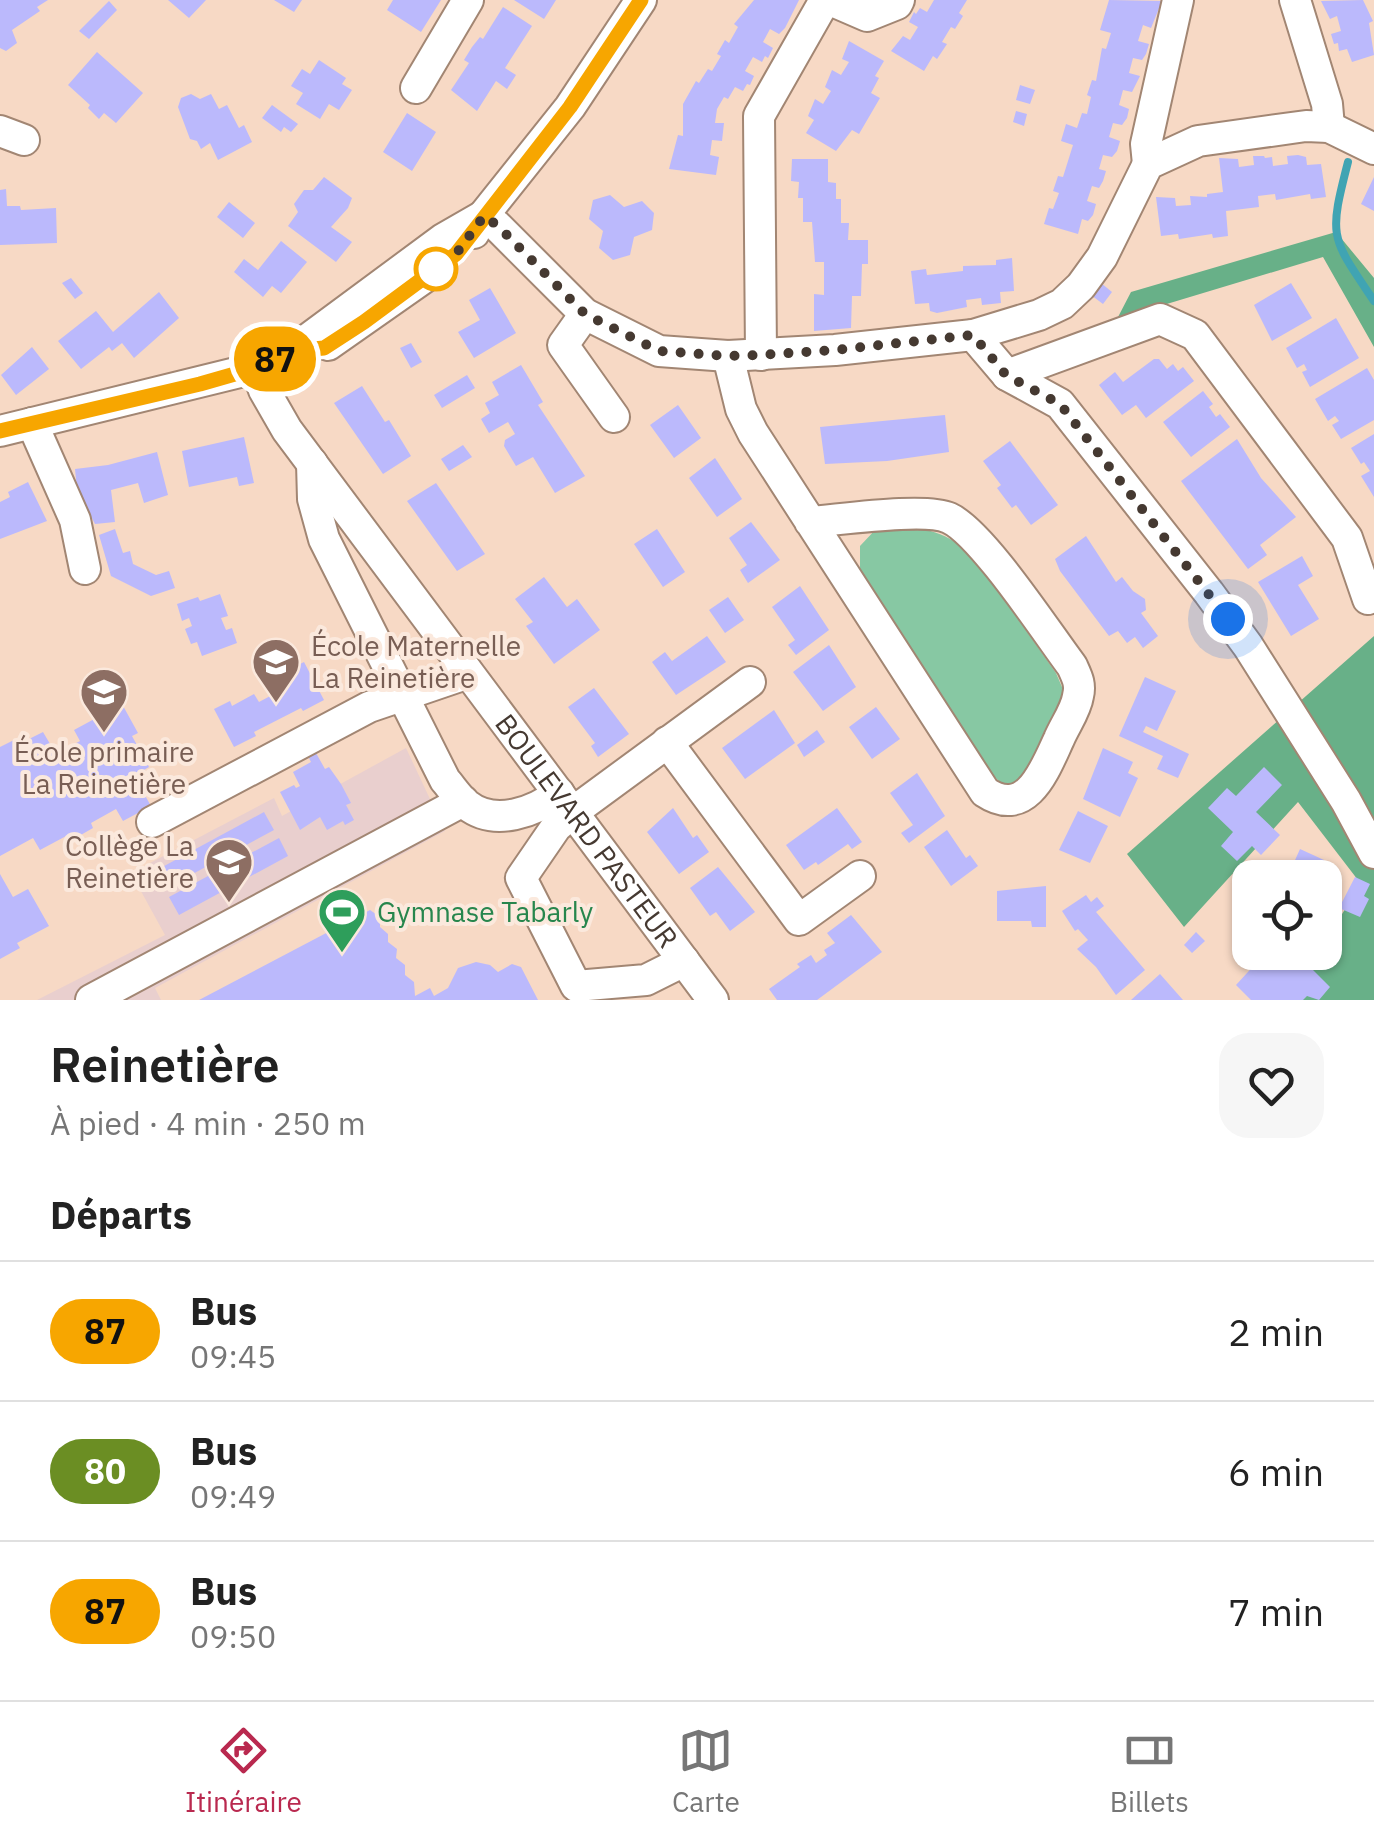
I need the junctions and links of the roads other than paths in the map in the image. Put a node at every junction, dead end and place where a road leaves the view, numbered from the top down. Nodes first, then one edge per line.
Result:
1 (468, 0) edge
2 (641, 0) edge
3 (828, 0) edge
4 (899, 0) edge
5 (1178, 0) edge
6 (1295, 0) edge
7 (416, 88) dead end
8 (1329, 127) junction
9 (1374, 149) edge
10 (1148, 164) junction
11 (484, 216) junction
12 (585, 314) junction
13 (973, 335) junction
14 (760, 355) junction
15 (728, 356) junction
16 (256, 368) junction
17 (1006, 375) junction
18 (614, 417) dead end
19 (32, 424) junction
20 (0, 431) edge
21 (312, 463) junction
22 (810, 522) junction
23 (85, 569) dead end
24 (1368, 598) dead end
25 (466, 670) junction
26 (750, 682) dead end
27 (402, 695) junction
28 (667, 742) junction
29 (463, 801) junction
30 (566, 802) junction
31 (152, 822) dead end
32 (1374, 853) edge
33 (860, 876) dead end
34 (684, 960) junction
35 (92, 1000) edge
36 (713, 1000) edge

1 - 7 street
2 - 11 street
3 - 4 street
3 - 14 street
5 - 10 street
6 - 8 street
8 - 9 street
8 - 10 street
10 - 13 street
11 - 12 street
11 - 16 street
12 - 15 street
12 - 18 street
13 - 14 street
13 - 17 street
14 - 15 street
15 - 22 street
16 - 19 street
16 - 21 street, BOULEVARD PASTEUR
17 - 24 street
17 - 32 street
19 - 20 street
19 - 23 street
21 - 25 street, BOULEVARD PASTEUR
21 - 27 street
22 - 22 street
25 - 27 street
25 - 30 street, BOULEVARD PASTEUR
26 - 28 street
27 - 29 street
27 - 31 street
28 - 30 street
28 - 33 street
29 - 30 street
29 - 35 street
30 - 34 street, BOULEVARD PASTEUR
30 - 34 street
34 - 36 street, BOULEVARD PASTEUR

